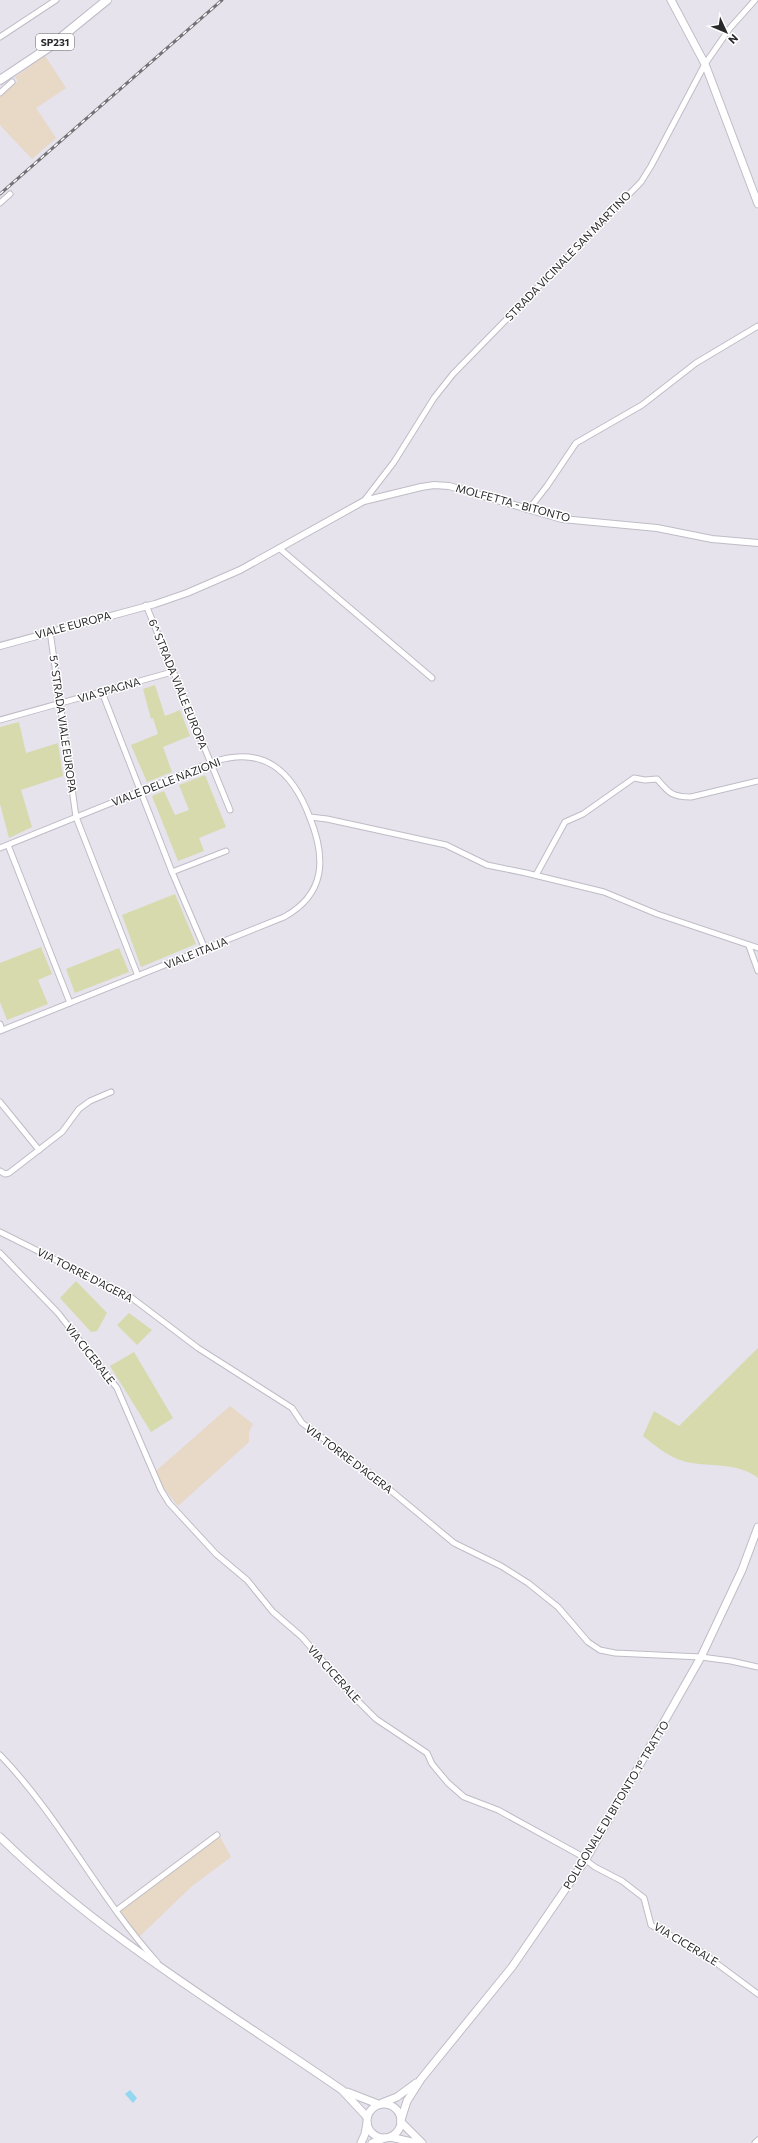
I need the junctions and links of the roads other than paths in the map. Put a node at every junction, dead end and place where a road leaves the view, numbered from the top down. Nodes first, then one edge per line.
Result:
1 (56, 0) edge
2 (107, 0) edge
3 (672, 0) edge
4 (755, 0) edge
5 (0, 37) edge
6 (704, 64) junction
7 (0, 80) edge
8 (12, 82) dead end
9 (0, 93) edge
10 (10, 194) dead end
11 (0, 203) edge
12 (758, 204) edge
13 (758, 326) edge
14 (364, 501) junction
15 (529, 509) junction
16 (758, 543) edge
17 (279, 548) junction
18 (146, 606) junction
19 (50, 631) junction
20 (0, 646) edge
21 (172, 672) junction
22 (432, 678) dead end
23 (102, 692) junction
24 (61, 703) junction
25 (0, 720) edge
26 (210, 763) junction
27 (758, 781) edge
28 (140, 791) junction
29 (230, 810) dead end
30 (76, 817) junction
31 (310, 817) junction
32 (8, 845) junction
33 (0, 848) edge
34 (226, 851) dead end
35 (172, 872) junction
36 (536, 875) junction
37 (749, 946) junction
38 (758, 948) edge
39 (205, 949) junction
40 (758, 971) edge
41 (138, 976) junction
42 (70, 1003) junction
43 (0, 1024) edge
44 (1, 1030) edge
45 (111, 1092) dead end
46 (0, 1102) edge
47 (39, 1150) junction
48 (0, 1171) edge
49 (0, 1232) edge
50 (0, 1252) edge
51 (758, 1527) edge
52 (701, 1657) junction
53 (758, 1667) edge
54 (0, 1755) edge
55 (217, 1835) dead end
56 (0, 1837) edge
57 (586, 1859) junction
58 (117, 1910) junction
59 (160, 1965) junction
60 (758, 1994) edge
61 (421, 2079) junction
62 (342, 2090) junction
63 (380, 2104) junction
64 (367, 2120) junction
65 (401, 2121) junction
66 (384, 2139) edge
67 (758, 2140) edge
68 (361, 2143) edge
69 (372, 2143) edge
70 (416, 2143) edge
71 (422, 2143) edge
72 (755, 2143) edge

1 - 5 street
2 - 7 main road, SP231
3 - 6 main road
4 - 6 street, STRADA VICINALE SAN MARTINO
6 - 12 main road
6 - 14 street, STRADA VICINALE SAN MARTINO
8 - 9 street
10 - 11 street
13 - 15 street
14 - 15 street, MOLFETTA - BITONTO
14 - 17 street, MOLFETTA - BITONTO
15 - 16 street, MOLFETTA - BITONTO
17 - 18 street, VIALE EUROPA
17 - 22 street
18 - 19 street, VIALE EUROPA
18 - 21 street, 6^ STRADA VIALE EUROPA
19 - 20 street, VIALE EUROPA
19 - 24 street, 5^ STRADA VIALE EUROPA
21 - 23 street, VIA SPAGNA
21 - 26 street, 6^ STRADA VIALE EUROPA
23 - 24 street, VIA SPAGNA
23 - 28 street
24 - 25 street, VIA SPAGNA
24 - 30 street, 5^ STRADA VIALE EUROPA
26 - 28 street, VIALE DELLE NAZIONI
26 - 29 street, 6^ STRADA VIALE EUROPA
26 - 31 street, VIALE DELLE NAZIONI
27 - 36 street
28 - 30 street, VIALE DELLE NAZIONI
28 - 35 street
30 - 32 street, VIALE DELLE NAZIONI
30 - 41 street, 5^ STRADA VIALE EUROPA
31 - 36 street
31 - 39 street, VIALE ITALIA
32 - 33 street, VIALE DELLE NAZIONI
32 - 42 street
34 - 35 street
35 - 39 street
36 - 37 street
37 - 38 street
37 - 40 street
39 - 41 street, VIALE ITALIA
41 - 42 street, VIALE ITALIA
42 - 44 street, VIALE ITALIA
43 - 44 street
45 - 47 street
46 - 47 street
47 - 48 street
49 - 52 street, VIA TORRE D'AGERA
50 - 57 street, VIA CICERALE
51 - 52 main road, POLIGONALE DI BITONTO 1° TRATTO
52 - 53 street, VIA TORRE D'AGERA
52 - 57 main road, POLIGONALE DI BITONTO 1° TRATTO
54 - 58 street
55 - 58 street
56 - 59 main road
57 - 60 street, VIA CICERALE
57 - 61 main road, POLIGONALE DI BITONTO 1° TRATTO
58 - 59 street
59 - 62 main road
61 - 63 main road
61 - 65 main road
62 - 63 main road
62 - 64 main road
63 - 64 main road
63 - 65 main road
64 - 66 main road
64 - 68 main road
65 - 66 main road
65 - 71 main road
66 - 69 main road
66 - 70 main road
67 - 72 street

